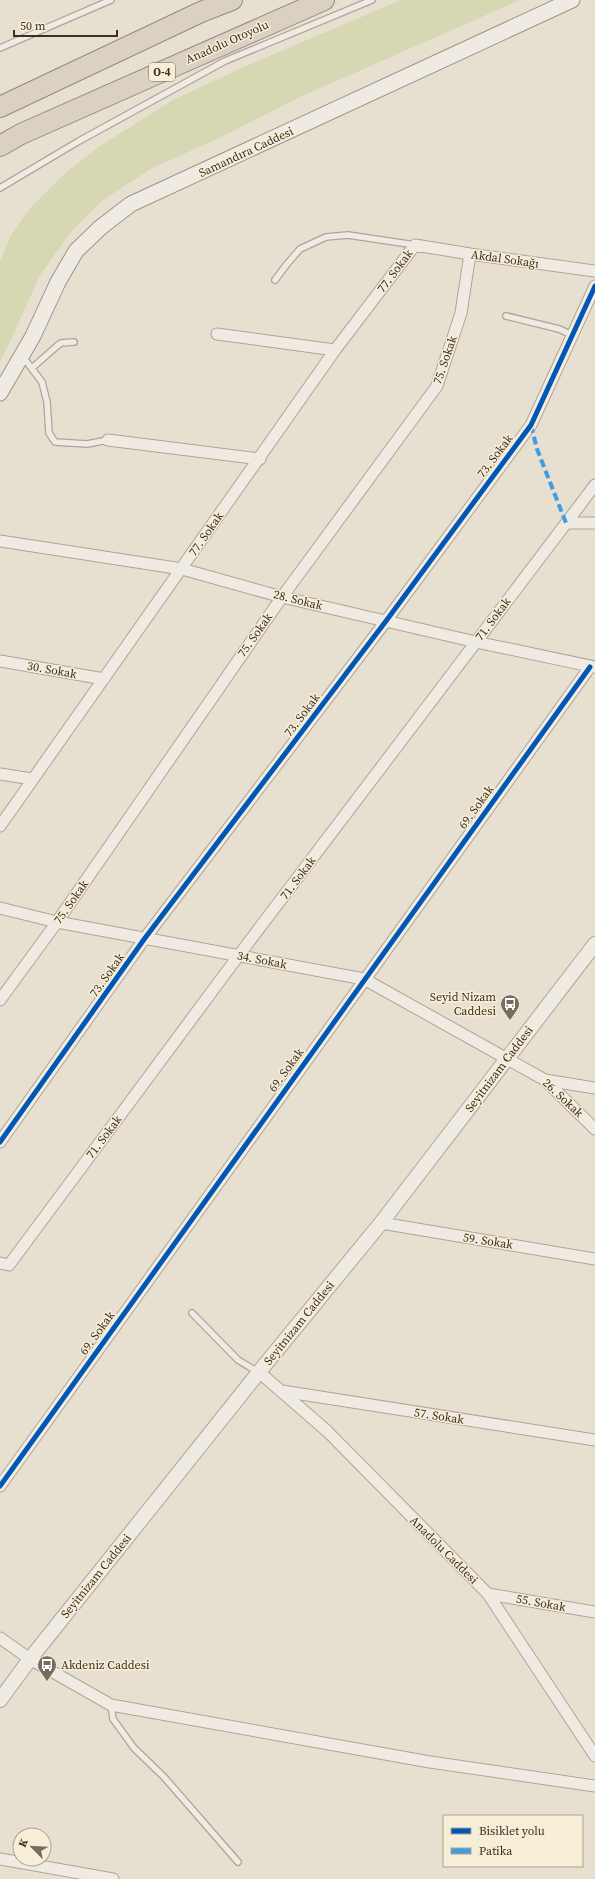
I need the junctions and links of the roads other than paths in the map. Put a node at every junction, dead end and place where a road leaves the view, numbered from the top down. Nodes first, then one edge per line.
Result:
1 (111, 0) edge
2 (232, 0) edge
3 (324, 0) edge
4 (372, 0) edge
5 (572, 0) edge
6 (0, 48) edge
7 (0, 107) edge
8 (0, 146) edge
9 (0, 188) edge
10 (416, 245) junction
11 (470, 254) junction
12 (595, 271) edge
13 (275, 280) dead end
14 (595, 286) edge
15 (506, 316) dead end
16 (217, 334) dead end
17 (572, 335) junction
18 (74, 342) dead end
19 (335, 350) junction
20 (22, 355) junction
21 (32, 368) junction
22 (0, 393) edge
23 (108, 440) joint
24 (260, 459) junction
25 (595, 485) edge
26 (566, 523) junction
27 (595, 523) edge
28 (0, 541) edge
29 (182, 569) junction
30 (282, 597) junction
31 (386, 621) junction
32 (476, 642) junction
33 (0, 662) edge
34 (592, 667) edge
35 (104, 679) junction
36 (0, 774) edge
37 (32, 779) junction
38 (0, 826) edge
39 (0, 908) edge
40 (57, 922) junction
41 (145, 938) junction
42 (595, 944) edge
43 (239, 955) junction
44 (364, 979) junction
45 (0, 1000) edge
46 (508, 1058) junction
47 (545, 1080) junction
48 (595, 1088) edge
49 (595, 1128) edge
50 (0, 1142) edge
51 (381, 1223) junction
52 (595, 1259) edge
53 (0, 1263) edge
54 (192, 1313) dead end
55 (259, 1372) junction
56 (282, 1391) junction
57 (595, 1440) edge
58 (0, 1486) edge
59 (488, 1594) junction
60 (595, 1612) edge
61 (0, 1638) edge
62 (30, 1659) junction
63 (0, 1700) edge
64 (111, 1705) junction
65 (595, 1756) edge
66 (595, 1786) edge
67 (0, 1859) edge
68 (238, 1862) dead end
69 (113, 1879) edge

1 - 6 lane
2 - 7 highway
3 - 8 highway, Anadolu Otoyolu / O-4
4 - 9 lane
5 - 20 main road, Samandıra Caddesi
10 - 11 street, Akdal Sokağı
10 - 13 lane
10 - 19 street, 77. Sokak
11 - 12 street, Akdal Sokağı
11 - 30 street, 75. Sokak
14 - 17 street, 73. Sokak
15 - 17 lane
16 - 19 street
17 - 31 street, 73. Sokak
18 - 21 lane
19 - 24 street, 77. Sokak
20 - 21 lane
20 - 22 main road, Samandıra Caddesi
21 - 23 lane
23 - 24 street
24 - 29 street, 77. Sokak
25 - 26 street, 71. Sokak
26 - 27 street
26 - 32 street, 71. Sokak
28 - 29 street, 28. Sokak
29 - 30 street, 28. Sokak
29 - 35 street, 77. Sokak
30 - 31 street, 28. Sokak
30 - 40 street, 75. Sokak
31 - 32 street, 28. Sokak
31 - 41 street, 73. Sokak
32 - 34 street, 28. Sokak
32 - 43 street, 71. Sokak
33 - 35 street, 30. Sokak
34 - 44 street, 69. Sokak
35 - 37 street, 77. Sokak
36 - 37 street
37 - 38 street, 77. Sokak
39 - 40 street, 34. Sokak
40 - 41 street, 34. Sokak
40 - 45 street, 75. Sokak
41 - 43 street, 34. Sokak
41 - 50 street, 73. Sokak
42 - 46 street, Seyitnizam Caddesi
43 - 44 street, 34. Sokak
43 - 53 street, 71. Sokak
44 - 46 street, 34. Sokak
44 - 58 street, 69. Sokak
46 - 47 street, 26. Sokak
46 - 51 street, Seyitnizam Caddesi
47 - 48 street
47 - 49 street, 26. Sokak
51 - 52 street, 59. Sokak
51 - 55 street, Seyitnizam Caddesi
54 - 55 lane
55 - 56 street, Anadolu Caddesi
55 - 62 street, Seyitnizam Caddesi
56 - 57 street, 57. Sokak
56 - 59 street, Anadolu Caddesi
59 - 60 street, 55. Sokak
59 - 65 street, Anadolu Caddesi
61 - 62 street
62 - 63 street, Seyitnizam Caddesi
62 - 64 street
64 - 66 street
64 - 68 lane
67 - 69 street

